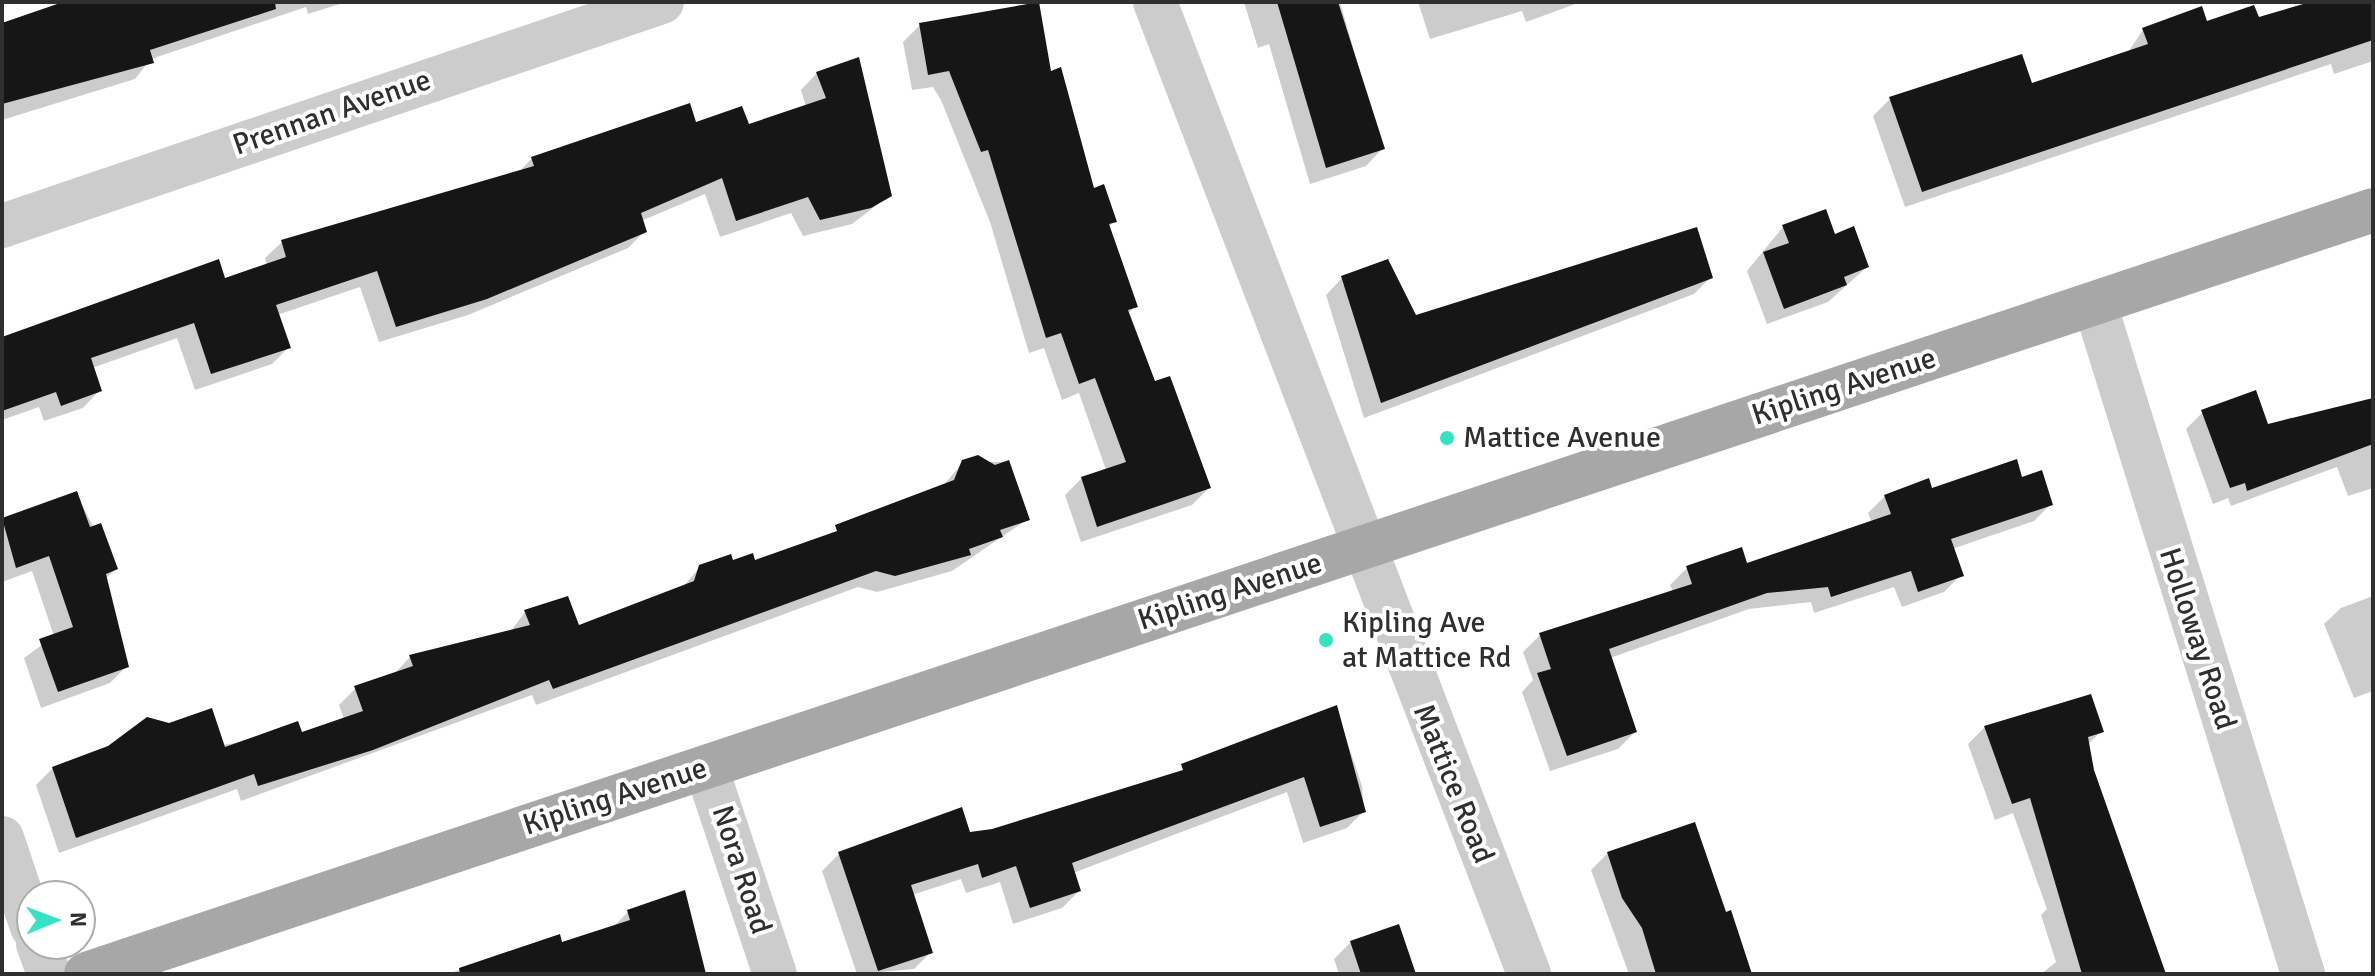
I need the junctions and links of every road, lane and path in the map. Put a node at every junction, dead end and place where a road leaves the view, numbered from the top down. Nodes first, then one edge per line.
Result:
1 (662, 2) edge
2 (1155, 2) edge
3 (2373, 210) edge
4 (2, 226) edge
5 (2095, 304) junction
6 (1361, 548) junction
7 (706, 767) junction
8 (2, 838) edge
9 (16, 880) edge
10 (86, 974) edge
11 (775, 974) edge
12 (1529, 974) edge
13 (2303, 974) edge

1 - 4 street, Prennan Avenue
2 - 6 street
3 - 5 main road, Kipling Avenue
5 - 6 main road, Kipling Avenue
5 - 13 street, Holloway Road
6 - 7 main road, Kipling Avenue
6 - 12 street, Mattice Road
7 - 10 main road, Kipling Avenue
7 - 11 street, Nora Road
8 - 9 street

